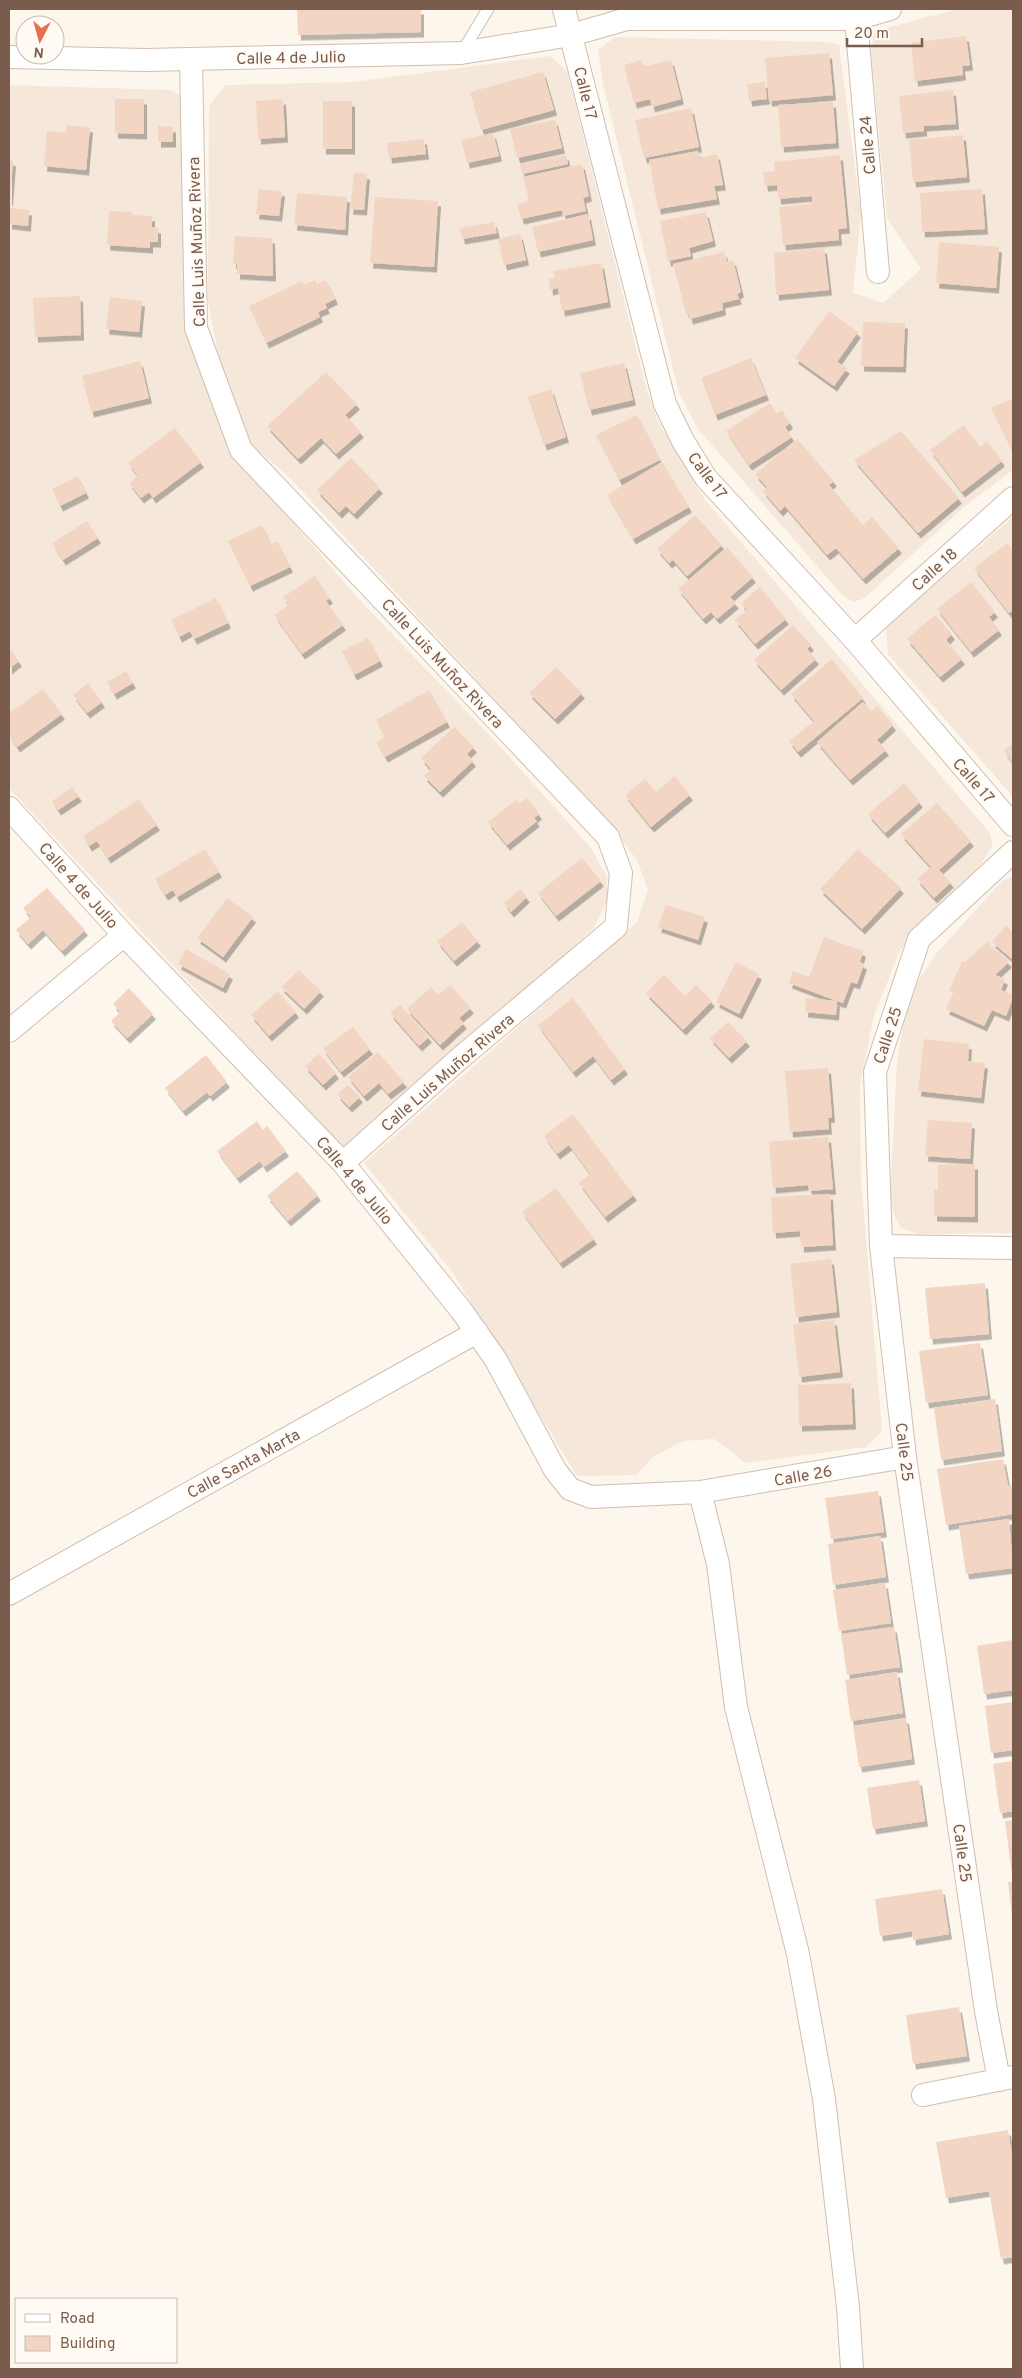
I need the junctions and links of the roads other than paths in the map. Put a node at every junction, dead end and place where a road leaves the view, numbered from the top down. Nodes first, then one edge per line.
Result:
1 (488, 9) edge
2 (564, 9) edge
3 (890, 9) edge
4 (856, 19) junction
5 (571, 35) junction
6 (461, 53) junction
7 (9, 57) edge
8 (191, 59) junction
9 (878, 272) dead end
10 (1013, 498) edge
11 (855, 640) junction
12 (9, 808) edge
13 (1013, 825) edge
14 (1013, 852) edge
15 (124, 935) junction
16 (9, 1031) edge
17 (343, 1163) junction
18 (881, 1246) junction
19 (1013, 1248) edge
20 (477, 1332) junction
21 (905, 1457) junction
22 (700, 1492) junction
23 (9, 1594) edge
24 (1006, 2079) edge
25 (924, 2095) dead end
26 (852, 2369) edge

1 - 6 lane
2 - 5 street, Calle 17
3 - 4 street, Calle 4 de Julio
4 - 5 street, Calle 4 de Julio
4 - 9 street, Calle 24
5 - 6 street, Calle 4 de Julio
5 - 11 street, Calle 17
6 - 8 street, Calle 4 de Julio
7 - 8 street, Calle 4 de Julio
8 - 17 street, Calle Luis Muñoz Rivera
10 - 11 street, Calle 18
11 - 13 street, Calle 17
12 - 15 street, Calle 4 de Julio
14 - 18 street, Calle 25
15 - 16 street
15 - 17 street, Calle 4 de Julio
17 - 20 street, Calle 4 de Julio
18 - 19 street
18 - 21 street, Calle 25
20 - 22 street, Calle 4 de Julio
20 - 23 street, Calle Santa Marta
21 - 22 street, Calle 26
21 - 24 street, Calle 25
22 - 26 street
24 - 25 street

